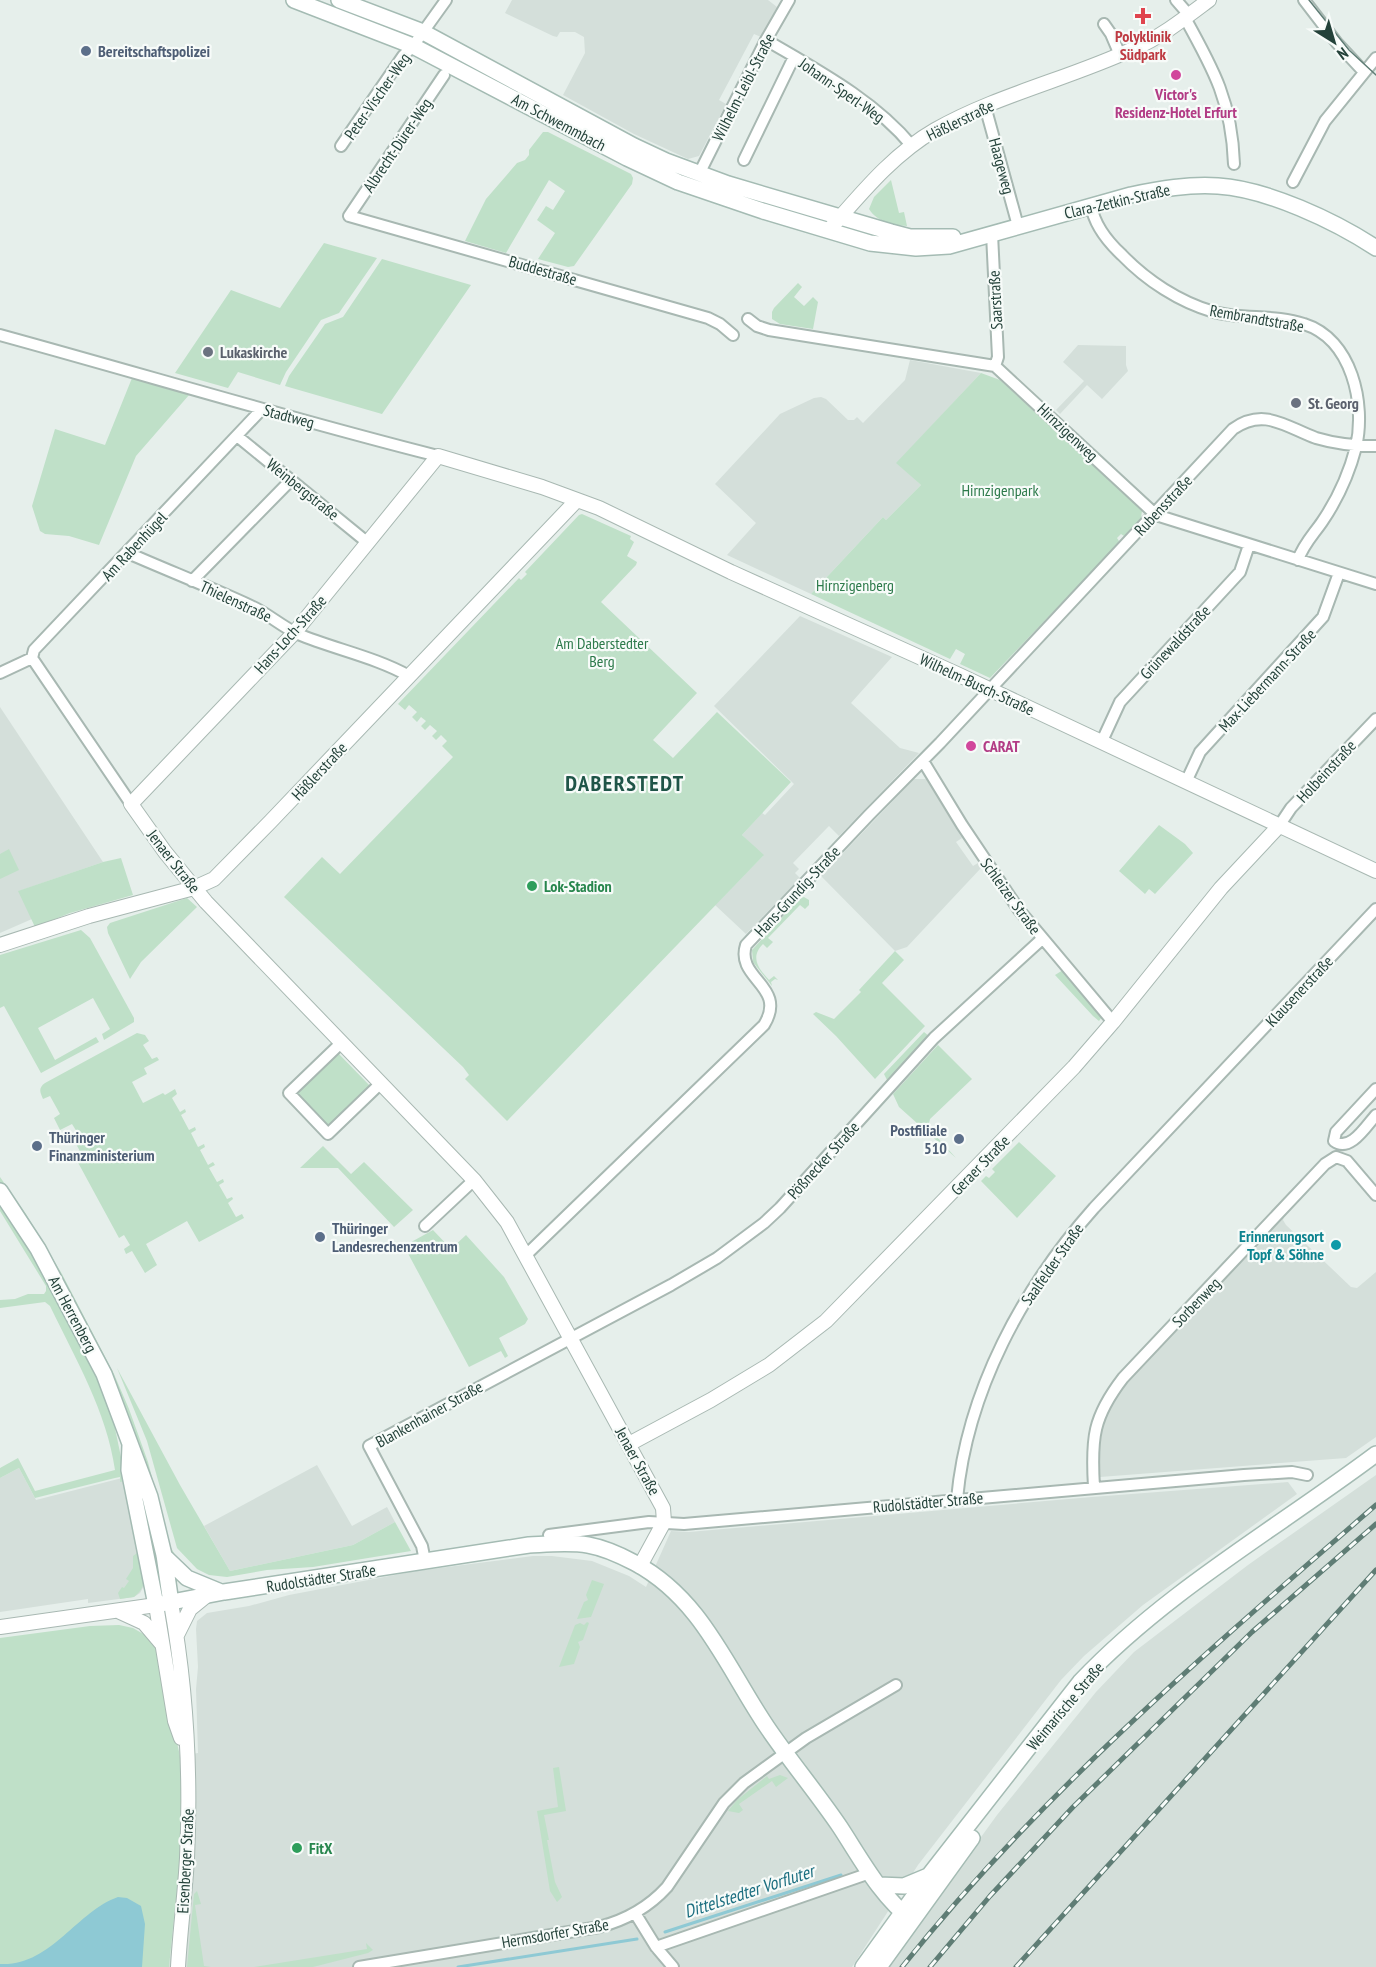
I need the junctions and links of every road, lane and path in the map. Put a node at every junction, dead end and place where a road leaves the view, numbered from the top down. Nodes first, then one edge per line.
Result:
1 (294, 0) edge
2 (339, 0) edge
3 (446, 0) edge
4 (789, 0) edge
5 (1176, 0) edge
6 (1209, 0) edge
7 (1304, 0) edge
8 (1187, 16) junction
9 (1104, 24) dead end
10 (423, 32) junction
11 (766, 40) junction
12 (413, 46) junction
13 (1120, 55) junction
14 (794, 57) junction
15 (1376, 58) edge
16 (1364, 72) junction
17 (444, 75) dead end
18 (985, 106) junction
19 (341, 146) dead end
20 (912, 146) junction
21 (744, 160) dead end
22 (1234, 164) dead end
23 (699, 174) junction
24 (1293, 182) dead end
25 (1091, 205) junction
26 (349, 216) joint
27 (841, 217) junction
28 (1018, 226) junction
29 (829, 230) junction
30 (992, 234) junction
31 (1376, 248) edge
32 (748, 319) dead end
33 (0, 334) edge
34 (733, 335) dead end
35 (995, 366) junction
36 (262, 409) junction
37 (237, 436) junction
38 (1356, 446) junction
39 (1376, 446) edge
40 (438, 456) junction
41 (291, 480) junction
42 (577, 500) junction
43 (1155, 514) junction
44 (368, 543) junction
45 (1249, 545) junction
46 (128, 553) junction
47 (1298, 560) junction
48 (1338, 573) junction
49 (192, 581) junction
50 (1376, 584) edge
51 (295, 632) junction
52 (32, 658) junction
53 (0, 673) edge
54 (409, 676) junction
55 (989, 689) junction
56 (1376, 719) edge
57 (1102, 741) junction
58 (922, 761) junction
59 (1186, 782) junction
60 (131, 804) junction
61 (1279, 826) junction
62 (1376, 871) edge
63 (194, 888) junction
64 (1376, 909) edge
65 (1042, 939) junction
66 (0, 945) edge
67 (1113, 1022) junction
68 (341, 1043) junction
69 (1222, 1072) joint
70 (381, 1083) junction
71 (1376, 1089) edge
72 (1376, 1115) edge
73 (474, 1180) junction
74 (0, 1191) edge
75 (1376, 1195) edge
76 (425, 1226) dead end
77 (525, 1255) junction
78 (570, 1338) junction
79 (130, 1444) junction
80 (628, 1444) junction
81 (1376, 1454) edge
82 (1376, 1465) edge
83 (1307, 1475) dead end
84 (1094, 1487) junction
85 (957, 1499) junction
86 (664, 1522) junction
87 (549, 1535) dead end
88 (164, 1556) junction
89 (425, 1561) junction
90 (640, 1566) junction
91 (224, 1592) junction
92 (206, 1596) junction
93 (171, 1602) junction
94 (156, 1605) junction
95 (118, 1611) junction
96 (0, 1628) edge
97 (177, 1637) junction
98 (163, 1644) junction
99 (896, 1685) dead end
100 (786, 1752) junction
101 (187, 1755) junction
102 (930, 1875) junction
103 (875, 1879) junction
104 (636, 1913) junction
105 (907, 1916) junction
106 (656, 1947) junction
107 (394, 1964) edge
108 (178, 1967) edge
109 (359, 1967) edge
110 (673, 1967) edge
111 (863, 1967) edge
112 (879, 1967) edge

1 - 12 main road, Am Schwemmbach
2 - 10 main road, Am Schwemmbach
3 - 10 street, Peter-Vischer-Weg
4 - 11 street, Wilhelm-Leibl-Straße
5 - 8 street
6 - 8 street, Häßlerstraße
7 - 16 street
8 - 13 street, Häßlerstraße
8 - 22 street
9 - 13 street
10 - 12 street, Peter-Vischer-Weg
10 - 23 main road, Am Schwemmbach
11 - 14 street, Johann-Sperl-Weg
11 - 23 street, Wilhelm-Leibl-Straße
12 - 19 street, Peter-Vischer-Weg
12 - 29 main road, Am Schwemmbach
13 - 18 street, Häßlerstraße
14 - 20 street, Johann-Sperl-Weg
14 - 21 street, Wilhelm-Leibl-Straße
15 - 16 street
16 - 24 street
17 - 26 street, Albrecht-Dürer-Weg
18 - 20 street, Häßlerstraße
18 - 28 street, Haageweg
20 - 27 street, Häßlerstraße
23 - 27 main road, Am Schwemmbach
25 - 28 main road, Clara-Zetkin-Straße
25 - 31 main road, Clara-Zetkin-Straße
25 - 38 street, Rembrandtstraße
26 - 34 street, Buddestraße
27 - 29 street, Häßlerstraße
27 - 30 main road, Clara-Zetkin-Straße
28 - 30 main road, Clara-Zetkin-Straße
29 - 30 main road, Clara-Zetkin-Straße
30 - 35 street, Saarstraße
32 - 35 street
33 - 36 street, Stadtweg
35 - 43 street, Hirnzigenweg
36 - 37 street, Am Rabenhügel
36 - 40 street, Stadtweg
37 - 41 street, Weinbergstraße
37 - 46 street, Am Rabenhügel
38 - 39 street, Rubensstraße
38 - 43 street, Rubensstraße
38 - 47 street, Rembrandtstraße
40 - 42 street, Stadtweg
40 - 44 street, Hans-Loch-Straße
41 - 44 street, Weinbergstraße
41 - 49 street
42 - 54 street, Häßlerstraße
42 - 55 street, Wilhelm-Busch-Straße
43 - 45 street, Hirnzigenweg
43 - 55 street, Rubensstraße
44 - 51 street, Hans-Loch-Straße
45 - 47 street, Hirnzigenweg
45 - 57 street, Grünewaldstraße
46 - 49 street, Thielenstraße
46 - 52 street, Am Rabenhügel
47 - 48 street, Hirnzigenweg
48 - 50 street, Hirnzigenweg
48 - 59 street, Max-Liebermann-Straße
49 - 51 street, Thielenstraße
51 - 54 street, Thielenstraße
51 - 60 street, Hans-Loch-Straße
52 - 53 street, Am Rabenhügel
52 - 60 street, Jenaer Straße
54 - 63 street, Häßlerstraße
55 - 57 street, Wilhelm-Busch-Straße
55 - 58 street, Hans-Grundig-Straße
56 - 61 street, Holbeinstraße
57 - 59 street, Wilhelm-Busch-Straße
58 - 65 street, Schleizer Straße
58 - 77 street, Hans-Grundig-Straße
59 - 61 street, Wilhelm-Busch-Straße
60 - 63 street, Jenaer Straße
61 - 62 street, Wilhelm-Busch-Straße
61 - 67 street, Geraer Straße
63 - 66 street, Häßlerstraße
63 - 68 street, Jenaer Straße
64 - 69 street, Klausenerstraße
65 - 67 street, Schleizer Straße
65 - 78 street, Pößnecker Straße
67 - 80 street, Geraer Straße
68 - 70 street, Jenaer Straße
68 - 70 street
69 - 85 street, Saalfelder Straße
70 - 73 street, Jenaer Straße
71 - 72 street
73 - 76 street
73 - 77 street, Jenaer Straße
74 - 79 main road, Am Herrenberg
75 - 84 street, Sorbenweg
77 - 78 street, Jenaer Straße
78 - 80 street, Jenaer Straße
78 - 89 street, Blankenhainer Straße
79 - 88 main road, Am Herrenberg
79 - 94 main road, Am Herrenberg
80 - 86 street, Jenaer Straße
81 - 102 main road, Weimarische Straße
82 - 105 main road, Weimarische Straße
83 - 84 street, Rudolstädter Straße
84 - 85 street, Rudolstädter Straße
85 - 86 street, Rudolstädter Straße
86 - 87 street, Rudolstädter Straße
86 - 90 street
88 - 91 main road
88 - 93 main road, Am Herrenberg
89 - 90 main road, Rudolstädter Straße
89 - 91 main road, Rudolstädter Straße
90 - 100 main road
91 - 92 main road, Rudolstädter Straße
92 - 93 main road, Rudolstädter Straße
92 - 97 street
93 - 94 main road, Rudolstädter Straße
93 - 97 street, Eisenberger Straße
94 - 95 street, Rudolstädter Straße
94 - 98 street, Eisenberger Straße
95 - 96 street, Rudolstädter Straße
95 - 98 street
97 - 101 street, Eisenberger Straße
98 - 101 street, Eisenberger Straße
99 - 100 street, Hermsdorfer Straße
100 - 103 main road
100 - 104 street, Hermsdorfer Straße
101 - 108 street, Eisenberger Straße
102 - 103 main road
102 - 105 main road, Weimarische Straße
103 - 105 main road
103 - 106 street
104 - 106 street
104 - 107 street, Hermsdorfer Straße
105 - 111 main road, Weimarische Straße
105 - 112 main road, Weimarische Straße
106 - 110 street
107 - 109 street, Hermsdorfer Straße

